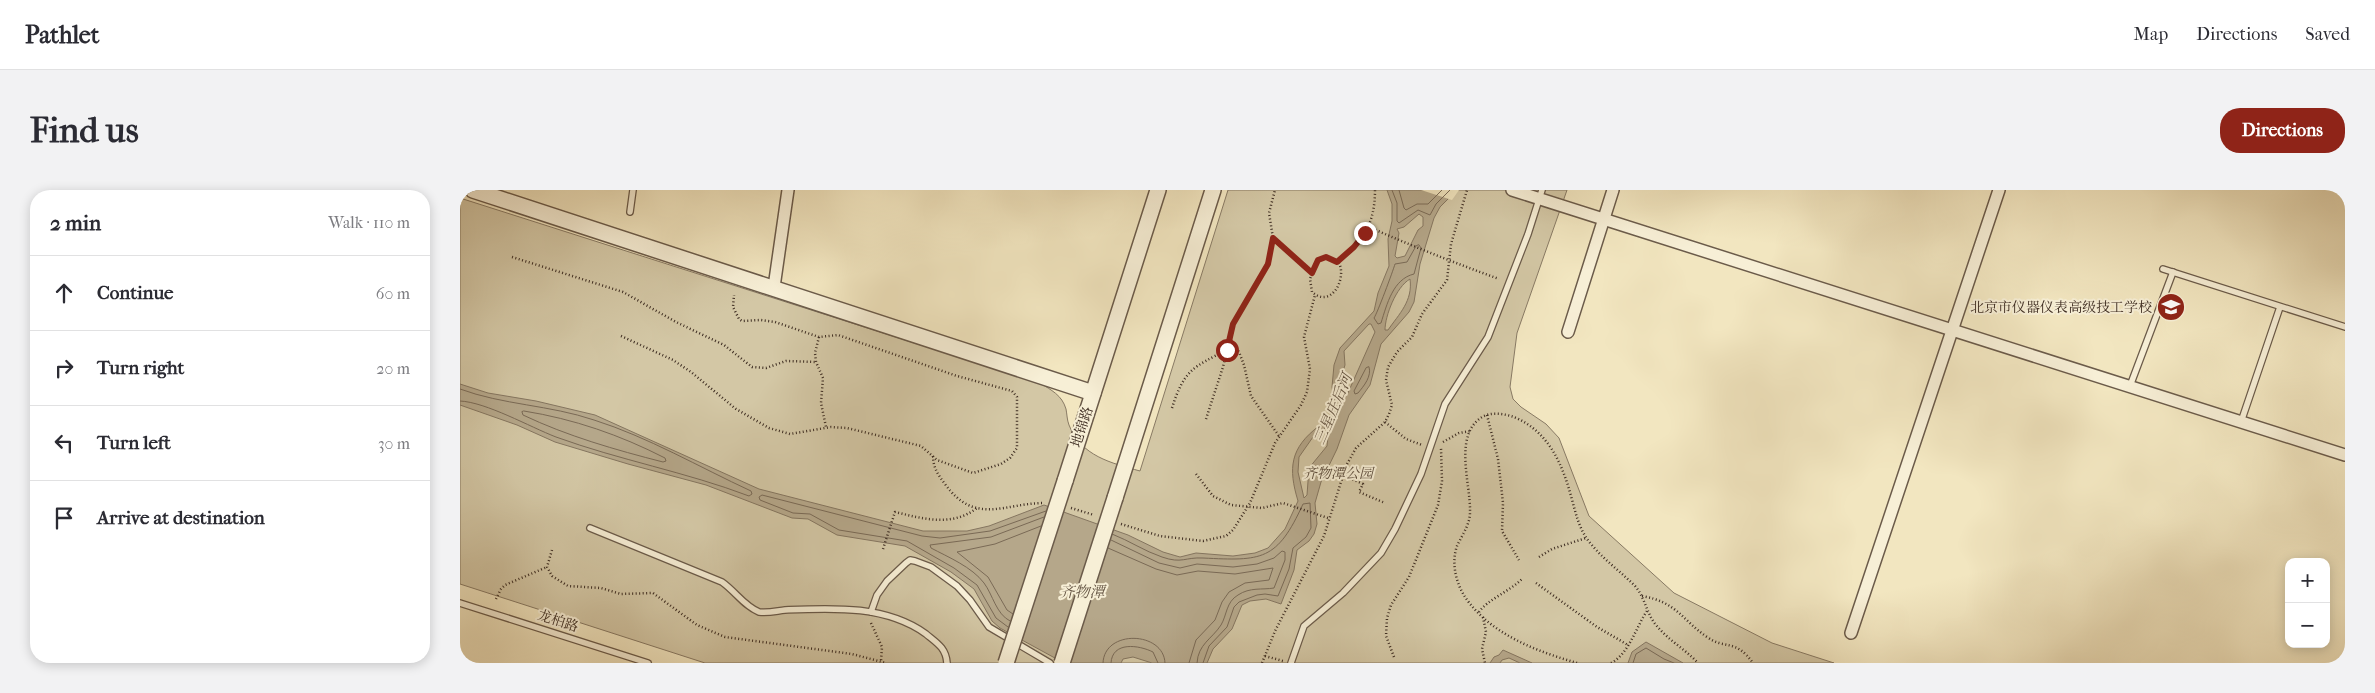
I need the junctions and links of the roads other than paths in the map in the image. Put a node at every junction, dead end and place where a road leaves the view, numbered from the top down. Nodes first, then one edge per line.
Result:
1 (473, 190) edge
2 (632, 190) edge
3 (788, 190) edge
4 (1158, 190) edge
5 (1213, 190) edge
6 (1512, 190) edge
7 (1613, 190) edge
8 (1999, 190) edge
9 (1541, 194) edge
10 (630, 212) dead end
11 (1604, 219) junction
12 (2163, 269) dead end
13 (2173, 272) junction
14 (774, 287) junction
15 (2280, 307) junction
16 (2345, 327) edge
17 (1952, 330) junction
18 (1568, 332) dead end
19 (2130, 386) junction
20 (1093, 393) junction
21 (2242, 422) junction
22 (2345, 456) edge
23 (590, 528) dead end
24 (460, 603) edge
25 (870, 612) junction
26 (1852, 633) dead end
27 (648, 663) edge
28 (947, 663) edge
29 (1006, 663) edge
30 (1050, 663) edge
31 (1062, 663) edge
32 (1290, 663) edge

1 - 14 street
2 - 10 lane
3 - 14 street
4 - 20 street, 地锦路
5 - 31 street, bridge
6 - 9 street
7 - 11 street
8 - 17 street
9 - 11 street
9 - 32 lane
11 - 17 street
11 - 18 street
12 - 13 lane
13 - 15 lane
13 - 19 lane
14 - 20 street
15 - 16 lane
15 - 21 lane
17 - 19 street
17 - 26 street
19 - 21 street
20 - 29 street, 地锦路, bridge
21 - 22 street
23 - 25 lane
24 - 27 lane, 龙柏路
25 - 28 lane
25 - 30 lane

